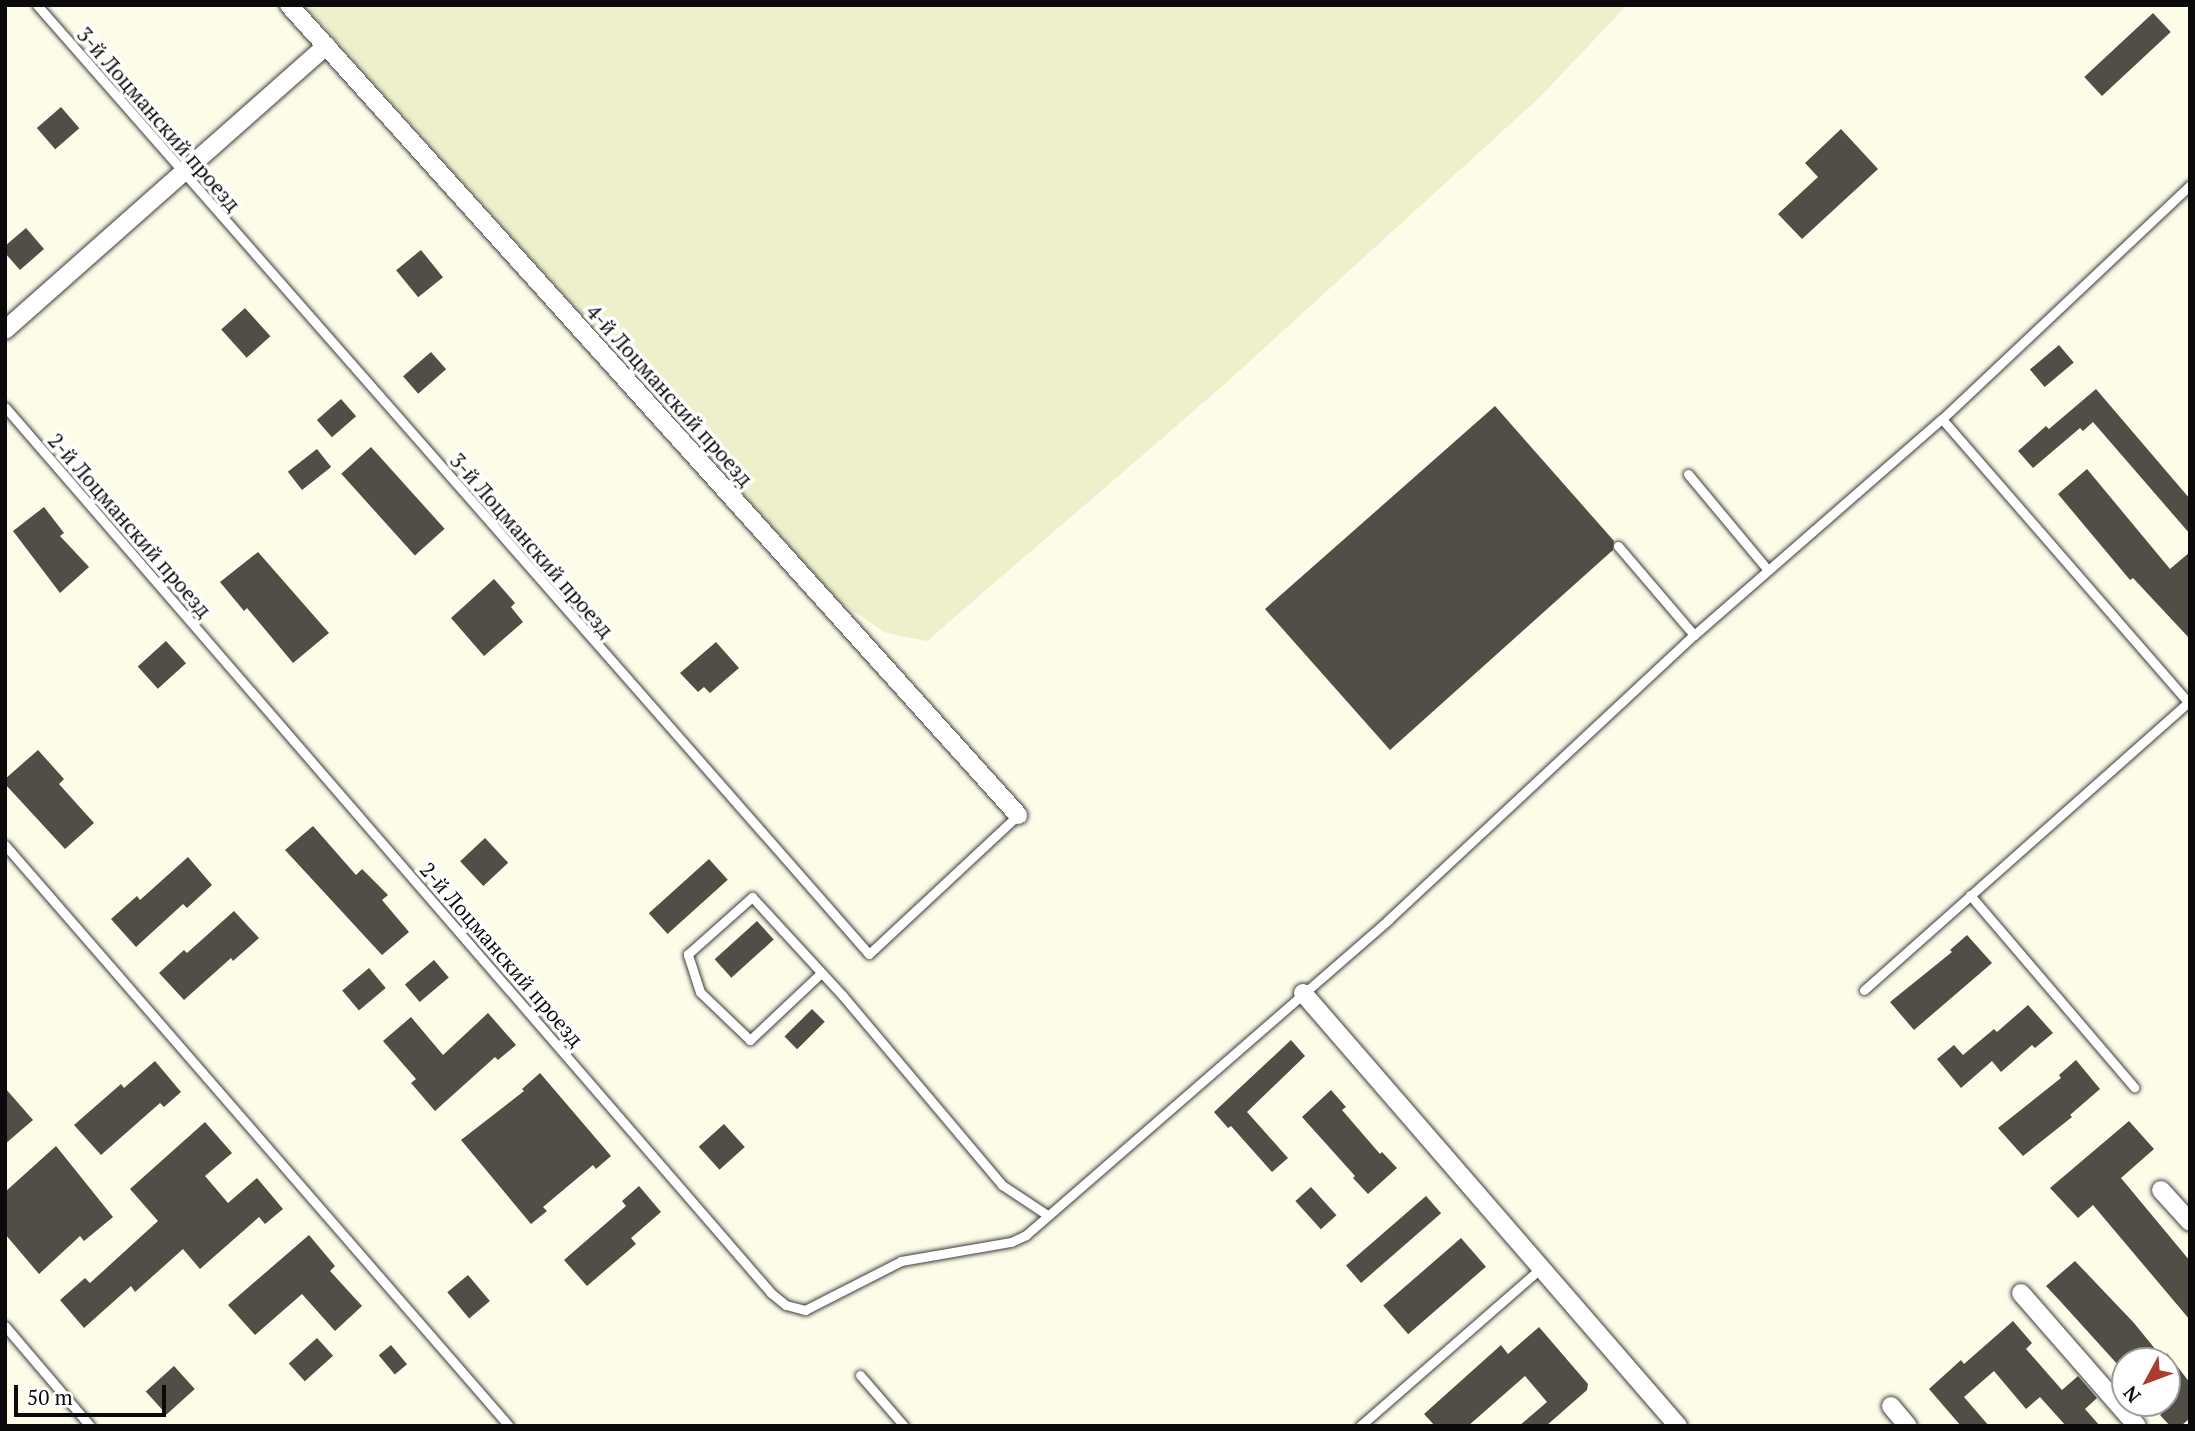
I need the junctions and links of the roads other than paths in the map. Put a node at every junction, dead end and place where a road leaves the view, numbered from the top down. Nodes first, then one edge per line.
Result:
1 (37, 5) edge
2 (289, 5) edge
3 (326, 46) junction
4 (181, 171) junction
5 (2190, 185) edge
6 (5, 330) edge
7 (5, 407) edge
8 (1942, 419) junction
9 (1688, 474) dead end
10 (1618, 546) dead end
11 (1768, 570) junction
12 (1693, 635) junction
13 (2189, 703) edge
14 (1018, 815) joint
15 (5, 845) edge
16 (1970, 895) junction
17 (821, 973) junction
18 (1864, 990) dead end
19 (1303, 993) junction
20 (2134, 1087) dead end
21 (2161, 1190) dead end
22 (1046, 1214) junction
23 (2190, 1223) edge
24 (1541, 1268) junction
25 (2021, 1293) dead end
26 (5, 1326) edge
27 (860, 1375) dead end
28 (1891, 1406) dead end
29 (90, 1426) edge
30 (509, 1426) edge
31 (904, 1426) edge
32 (1360, 1426) edge
33 (1678, 1426) edge
34 (1908, 1426) edge
35 (2137, 1426) edge

1 - 4 lane, 3-й Лоцманский проезд
2 - 3 street, 4-й Лоцманский проезд
3 - 4 street
3 - 14 street, 4-й Лоцманский проезд
4 - 6 street
4 - 14 lane, 3-й Лоцманский проезд
5 - 8 lane, 2-й Лоцманский проезд
7 - 22 lane, 2-й Лоцманский проезд
8 - 11 lane, 2-й Лоцманский проезд
8 - 13 lane
9 - 11 lane
10 - 12 lane
11 - 12 lane, 2-й Лоцманский проезд
12 - 19 lane, 2-й Лоцманский проезд
13 - 16 lane
15 - 30 lane
16 - 18 lane
16 - 20 lane
17 - 17 lane
17 - 22 lane
19 - 22 lane, 2-й Лоцманский проезд
19 - 24 street
21 - 23 street
24 - 32 lane
24 - 33 street
25 - 35 street
26 - 29 lane
27 - 31 lane
28 - 34 street

